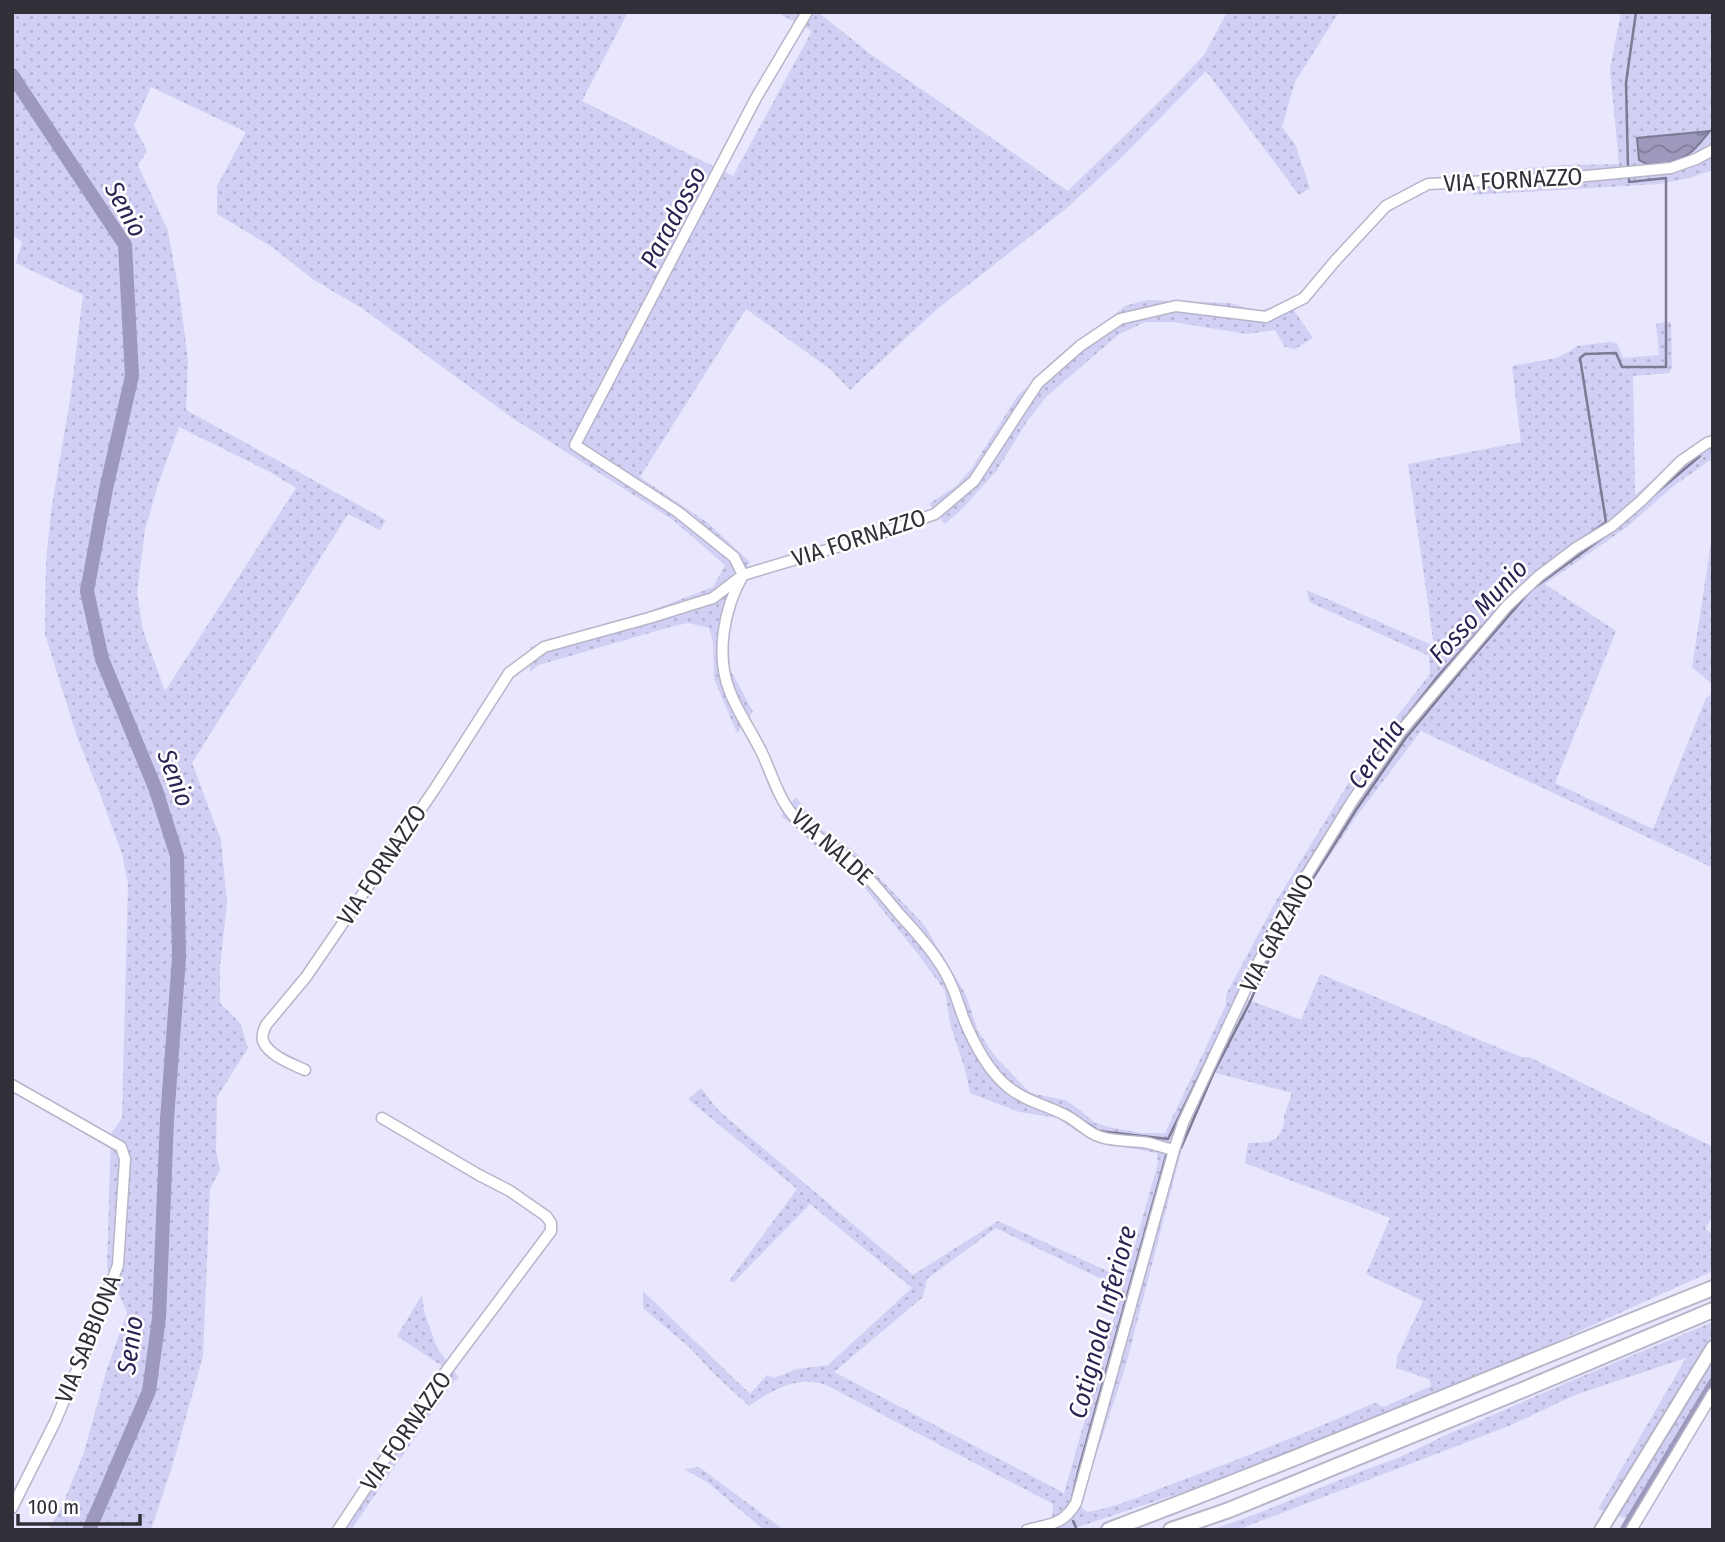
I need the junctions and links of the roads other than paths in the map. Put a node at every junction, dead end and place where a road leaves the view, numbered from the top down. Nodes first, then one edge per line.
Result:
1 (807, 12) edge
2 (1713, 150) edge
3 (1713, 441) edge
4 (743, 575) junction
5 (305, 1070) dead end
6 (12, 1085) edge
7 (382, 1118) dead end
8 (1174, 1150) junction
9 (1713, 1287) edge
10 (1713, 1310) edge
11 (1713, 1347) edge
12 (1713, 1393) edge
13 (12, 1508) edge
14 (338, 1530) edge
15 (1027, 1530) edge
16 (1109, 1530) edge
17 (1171, 1530) edge
18 (1601, 1530) edge
19 (1631, 1530) edge

1 - 4 street
2 - 4 street, VIA FORNAZZO
3 - 8 street, VIA GARZANO
4 - 5 street, VIA FORNAZZO
4 - 8 street, VIA NALDE
6 - 13 street, VIA SABBIONA
7 - 14 street, VIA FORNAZZO
8 - 15 street, VIA GARZANO
9 - 16 highway
10 - 17 highway
11 - 18 main road
12 - 19 street

